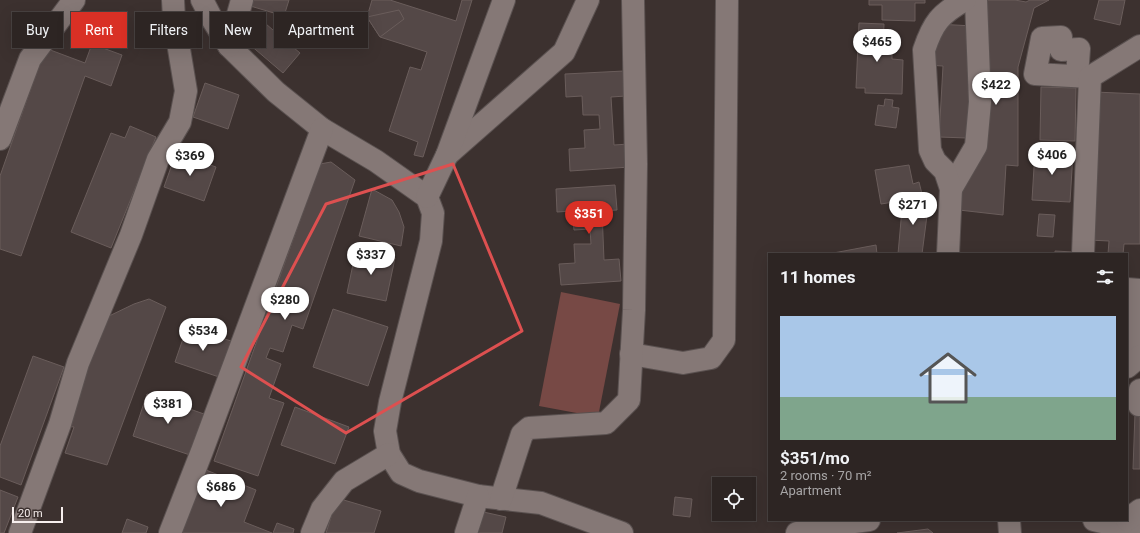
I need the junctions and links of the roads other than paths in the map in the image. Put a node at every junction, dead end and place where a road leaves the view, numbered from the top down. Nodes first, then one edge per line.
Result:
1 (74, 0) edge
2 (173, 0) edge
3 (202, 0) edge
4 (242, 0) edge
5 (504, 0) edge
6 (588, 0) edge
7 (633, 0) edge
8 (727, 0) edge
9 (965, 0) edge
10 (976, 0) edge
11 (239, 12) edge
12 (210, 15) edge
13 (1140, 46) edge
14 (231, 48) edge
15 (322, 129) junction
16 (0, 139) edge
17 (447, 155) junction
18 (951, 189) junction
19 (427, 197) junction
20 (948, 253) edge
21 (1083, 253) edge
22 (1128, 289) edge
23 (1135, 346) edge
24 (631, 354) junction
25 (1128, 364) edge
26 (390, 454) junction
27 (478, 496) junction
28 (501, 499) junction
29 (1140, 510) edge
30 (862, 521) edge
31 (1010, 521) edge
32 (1102, 521) edge
33 (1128, 524) edge
34 (600, 529) edge
35 (20, 533) edge
36 (170, 533) edge
37 (312, 533) edge
38 (466, 533) edge
39 (622, 533) edge
40 (797, 533) edge
41 (1010, 533) edge

1 - 16 street
2 - 35 street
3 - 12 street
4 - 11 street
5 - 17 street
6 - 17 street
7 - 24 street
8 - 24 street
9 - 18 street
10 - 18 street
13 - 21 street
14 - 15 street
15 - 19 street
15 - 36 street
17 - 19 street
18 - 20 street
19 - 26 street
22 - 23 street
23 - 25 street
24 - 28 street
26 - 27 street
26 - 37 street
27 - 28 street
27 - 38 street
28 - 34 street
29 - 33 street
30 - 40 street
31 - 41 street
32 - 33 street
34 - 39 street

